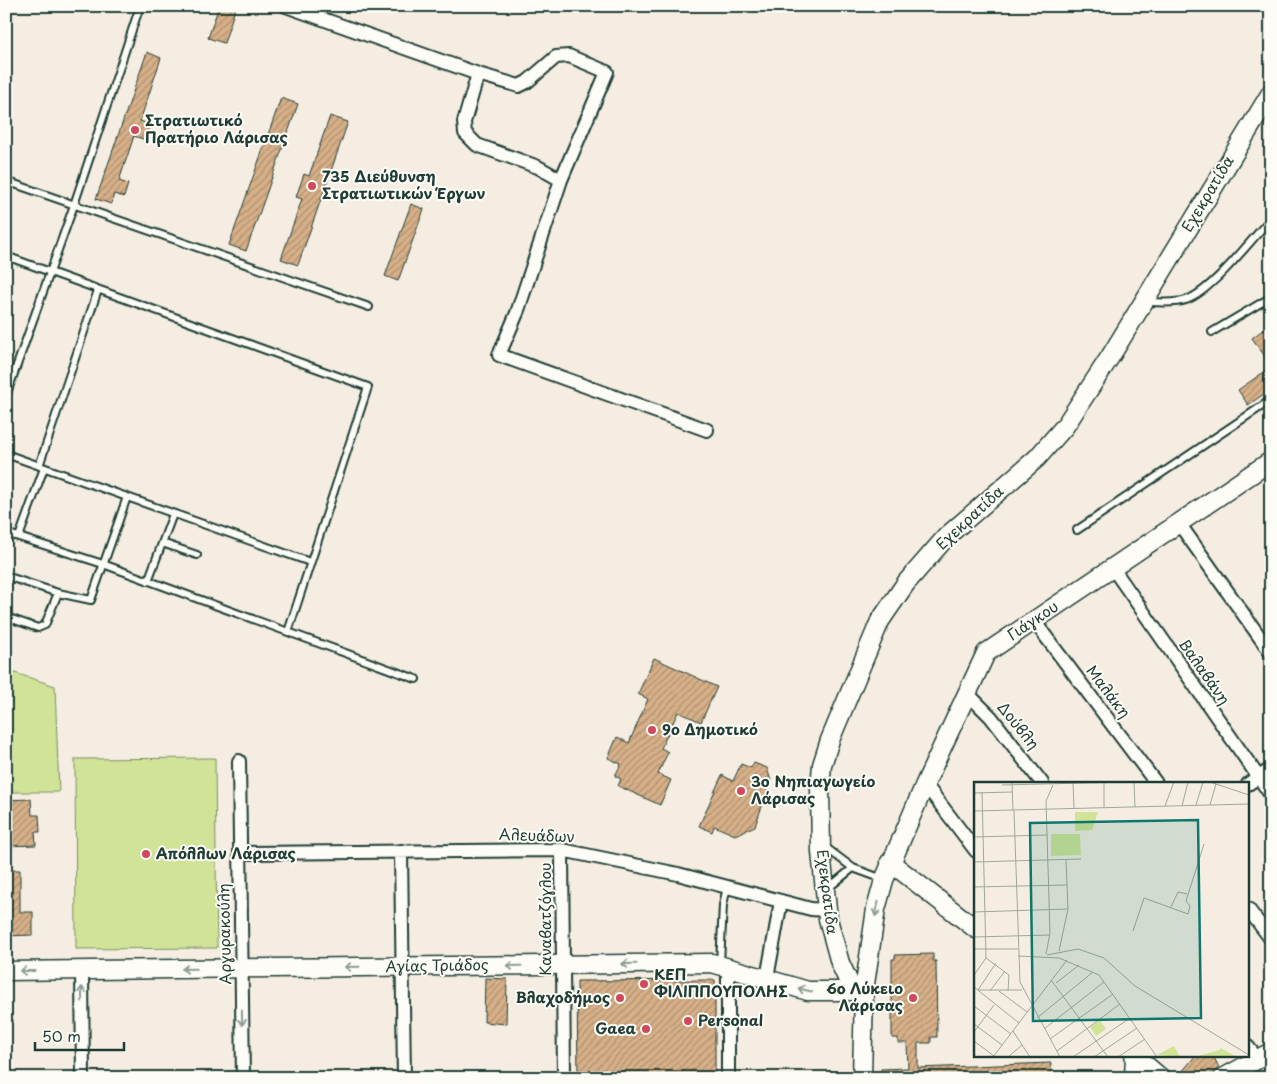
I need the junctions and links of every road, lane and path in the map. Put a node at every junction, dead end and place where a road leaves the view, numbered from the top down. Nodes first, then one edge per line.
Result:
1 (140, 6) edge
2 (286, 6) edge
3 (478, 74) junction
4 (1271, 94) edge
5 (561, 180) junction
6 (6, 181) edge
7 (74, 205) junction
8 (1271, 218) edge
9 (6, 256) edge
10 (50, 272) junction
11 (98, 290) junction
12 (1271, 297) edge
13 (1144, 302) junction
14 (369, 307) dead end
15 (1212, 332) dead end
16 (6, 396) edge
17 (1271, 400) edge
18 (707, 430) dead end
19 (6, 454) edge
20 (1271, 461) edge
21 (41, 467) junction
22 (127, 497) junction
23 (173, 514) junction
24 (1178, 522) junction
25 (1077, 530) dead end
26 (6, 533) edge
27 (19, 537) junction
28 (162, 543) junction
29 (197, 555) dead end
30 (310, 562) junction
31 (103, 564) junction
32 (1112, 567) junction
33 (6, 576) edge
34 (148, 581) junction
35 (58, 593) junction
36 (6, 617) edge
37 (1034, 621) junction
38 (288, 632) junction
39 (1271, 653) edge
40 (416, 679) dead end
41 (966, 692) junction
42 (239, 760) dead end
43 (1271, 769) edge
44 (1253, 781) edge
45 (1041, 782) edge
46 (1155, 782) edge
47 (925, 784) junction
48 (1271, 795) edge
49 (820, 843) junction
50 (974, 848) edge
51 (562, 850) junction
52 (402, 852) junction
53 (240, 853) junction
54 (890, 862) junction
55 (853, 868) junction
56 (884, 880) junction
57 (727, 887) junction
58 (824, 891) junction
59 (781, 901) junction
60 (826, 910) junction
61 (1250, 912) edge
62 (974, 927) edge
63 (1271, 939) edge
64 (6, 944) edge
65 (7, 956) edge
66 (563, 965) junction
67 (724, 965) junction
68 (403, 967) junction
69 (242, 969) junction
70 (6, 971) edge
71 (82, 971) junction
72 (766, 978) junction
73 (859, 991) junction
74 (1259, 1053) edge
75 (1135, 1056) edge
76 (83, 1078) edge
77 (242, 1078) edge
78 (404, 1078) edge
79 (564, 1078) edge
80 (728, 1078) edge
81 (862, 1078) edge
82 (1134, 1078) edge
83 (1161, 1078) edge
84 (1223, 1078) edge

1 - 7 lane
2 - 3 street
3 - 5 street
3 - 5 street
4 - 13 street, Εχεκρατίδα
5 - 18 street
6 - 7 lane
7 - 10 lane
7 - 14 lane
8 - 13 lane
9 - 10 lane
10 - 11 lane
10 - 16 lane
11 - 21 lane
11 - 30 lane
12 - 15 lane
13 - 49 street, Εχεκρατίδα
17 - 25 lane
19 - 21 lane
20 - 24 street, Γιάγκου
21 - 22 lane
21 - 27 lane
22 - 23 lane
22 - 31 lane
23 - 28 lane
23 - 30 lane
24 - 32 street, Γιάγκου
24 - 39 street
26 - 27 lane
27 - 31 lane
28 - 29 lane
28 - 34 lane
30 - 38 lane
31 - 34 lane
31 - 35 lane
32 - 37 street, Γιάγκου
32 - 44 street, Βαλαβάνη
33 - 35 lane
34 - 38 lane
35 - 36 lane
37 - 41 street, Γιάγκου
37 - 46 street, Μαλάκη
38 - 40 lane
41 - 45 street, Δούβλη
41 - 47 street, Γιάγκου
42 - 53 street, Αργυρακούλη
43 - 44 street
44 - 48 street, Βαλαβάνη
47 - 50 street
47 - 54 street, Γιάγκου
49 - 55 lane
49 - 58 street, Εχεκρατίδα
51 - 52 street, Αλευάδων
51 - 57 street, Αλευάδων
51 - 66 street, Καναβατζόγλου
52 - 53 street, Αλευάδων
52 - 68 street
53 - 69 street, Αργυρακούλη
54 - 56 street, Γιάγκου
54 - 62 street
55 - 56 lane
55 - 58 lane
56 -> 73 street, Γιάγκου
57 - 59 street, Αλευάδων
57 - 67 lane
58 - 60 street, Εχεκρατίδα
59 - 60 street, Αλευάδων
59 - 72 street
60 - 73 street, Εχεκρατίδα
61 - 63 street
64 - 65 path
67 -> 66 street, Αγίας Τριάδος
66 -> 68 street, Αγίας Τριάδος
66 - 79 street, Καναβατζόγλου
67 - 72 street, Αγίας Τριάδος
67 - 80 street
68 -> 69 street, Αγίας Τριάδος
68 - 78 street
69 -> 71 street, Αγίας Τριάδος
69 -> 77 street, Αργυρακούλη
71 -> 70 street, Αγίας Τριάδος
76 -> 71 street
73 -> 72 street, Αγίας Τριάδος
73 - 81 street, Γιάγκου
74 - 84 street
75 - 82 street
75 - 83 street

